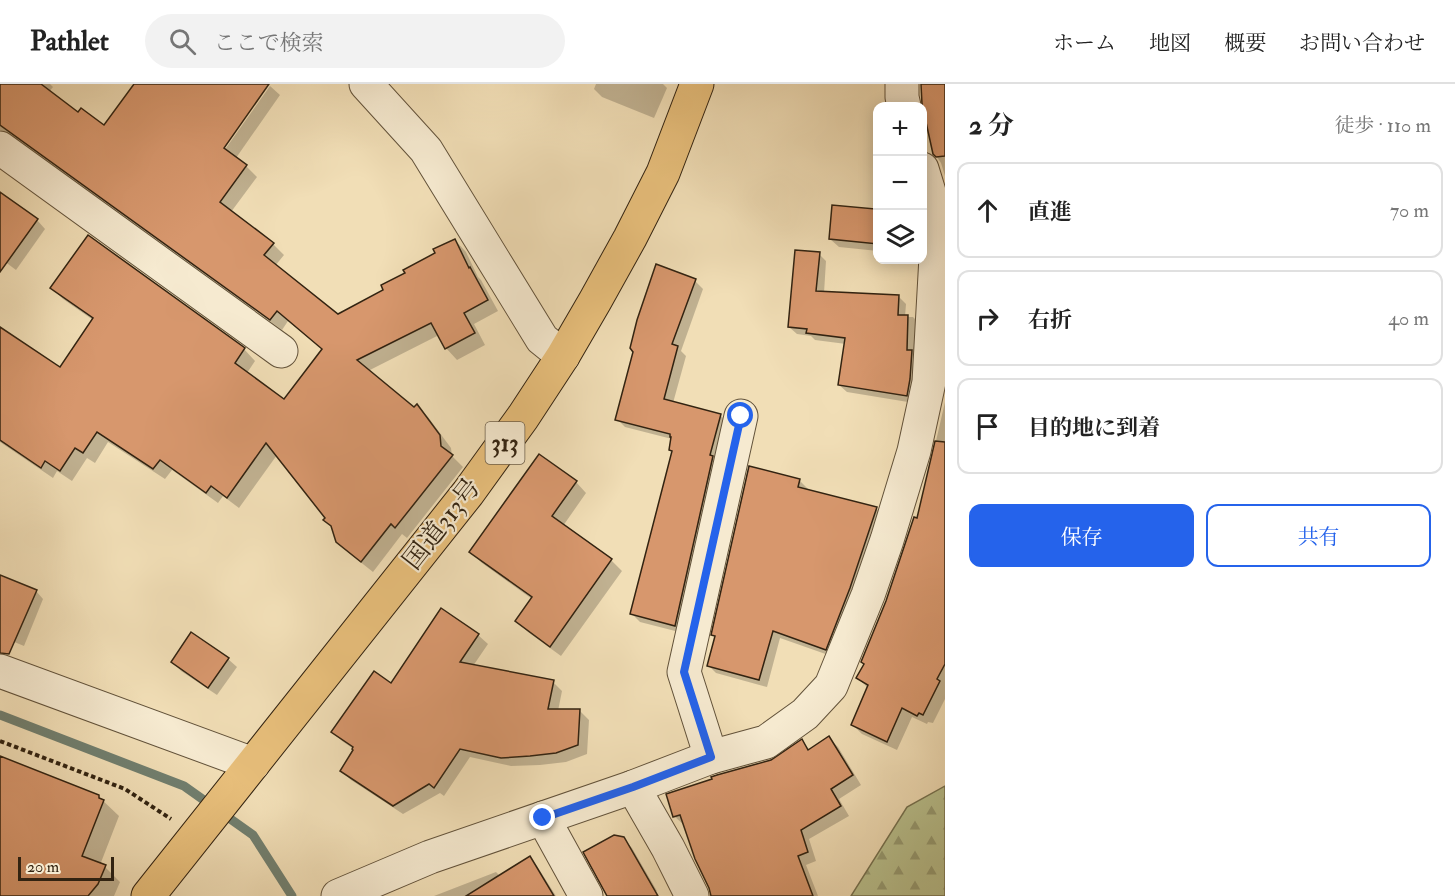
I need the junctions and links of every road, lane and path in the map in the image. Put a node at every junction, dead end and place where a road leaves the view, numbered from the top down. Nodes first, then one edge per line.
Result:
1 (366, 84) edge
2 (697, 84) edge
3 (903, 84) edge
4 (903, 102) edge
5 (0, 148) edge
6 (927, 185) edge
7 (281, 351) dead end
8 (563, 356) junction
9 (741, 416) dead end
10 (0, 670) edge
11 (0, 741) edge
12 (711, 757) junction
13 (253, 764) junction
14 (633, 787) junction
15 (543, 818) junction
16 (187, 825) junction
17 (148, 896) edge
18 (338, 896) edge
19 (586, 896) edge
20 (692, 896) edge

1 - 8 street
2 - 8 highway, 国道313号 / 313
3 - 4 street
5 - 7 street
6 - 12 street
8 - 13 highway, 国道313号 / 313
9 - 12 street
10 - 13 street
11 - 16 path
12 - 14 street
13 - 16 highway, 国道313号 / 313
14 - 15 street
14 - 20 street
15 - 18 street
15 - 19 street
16 - 17 highway, 国道313号 / 313

